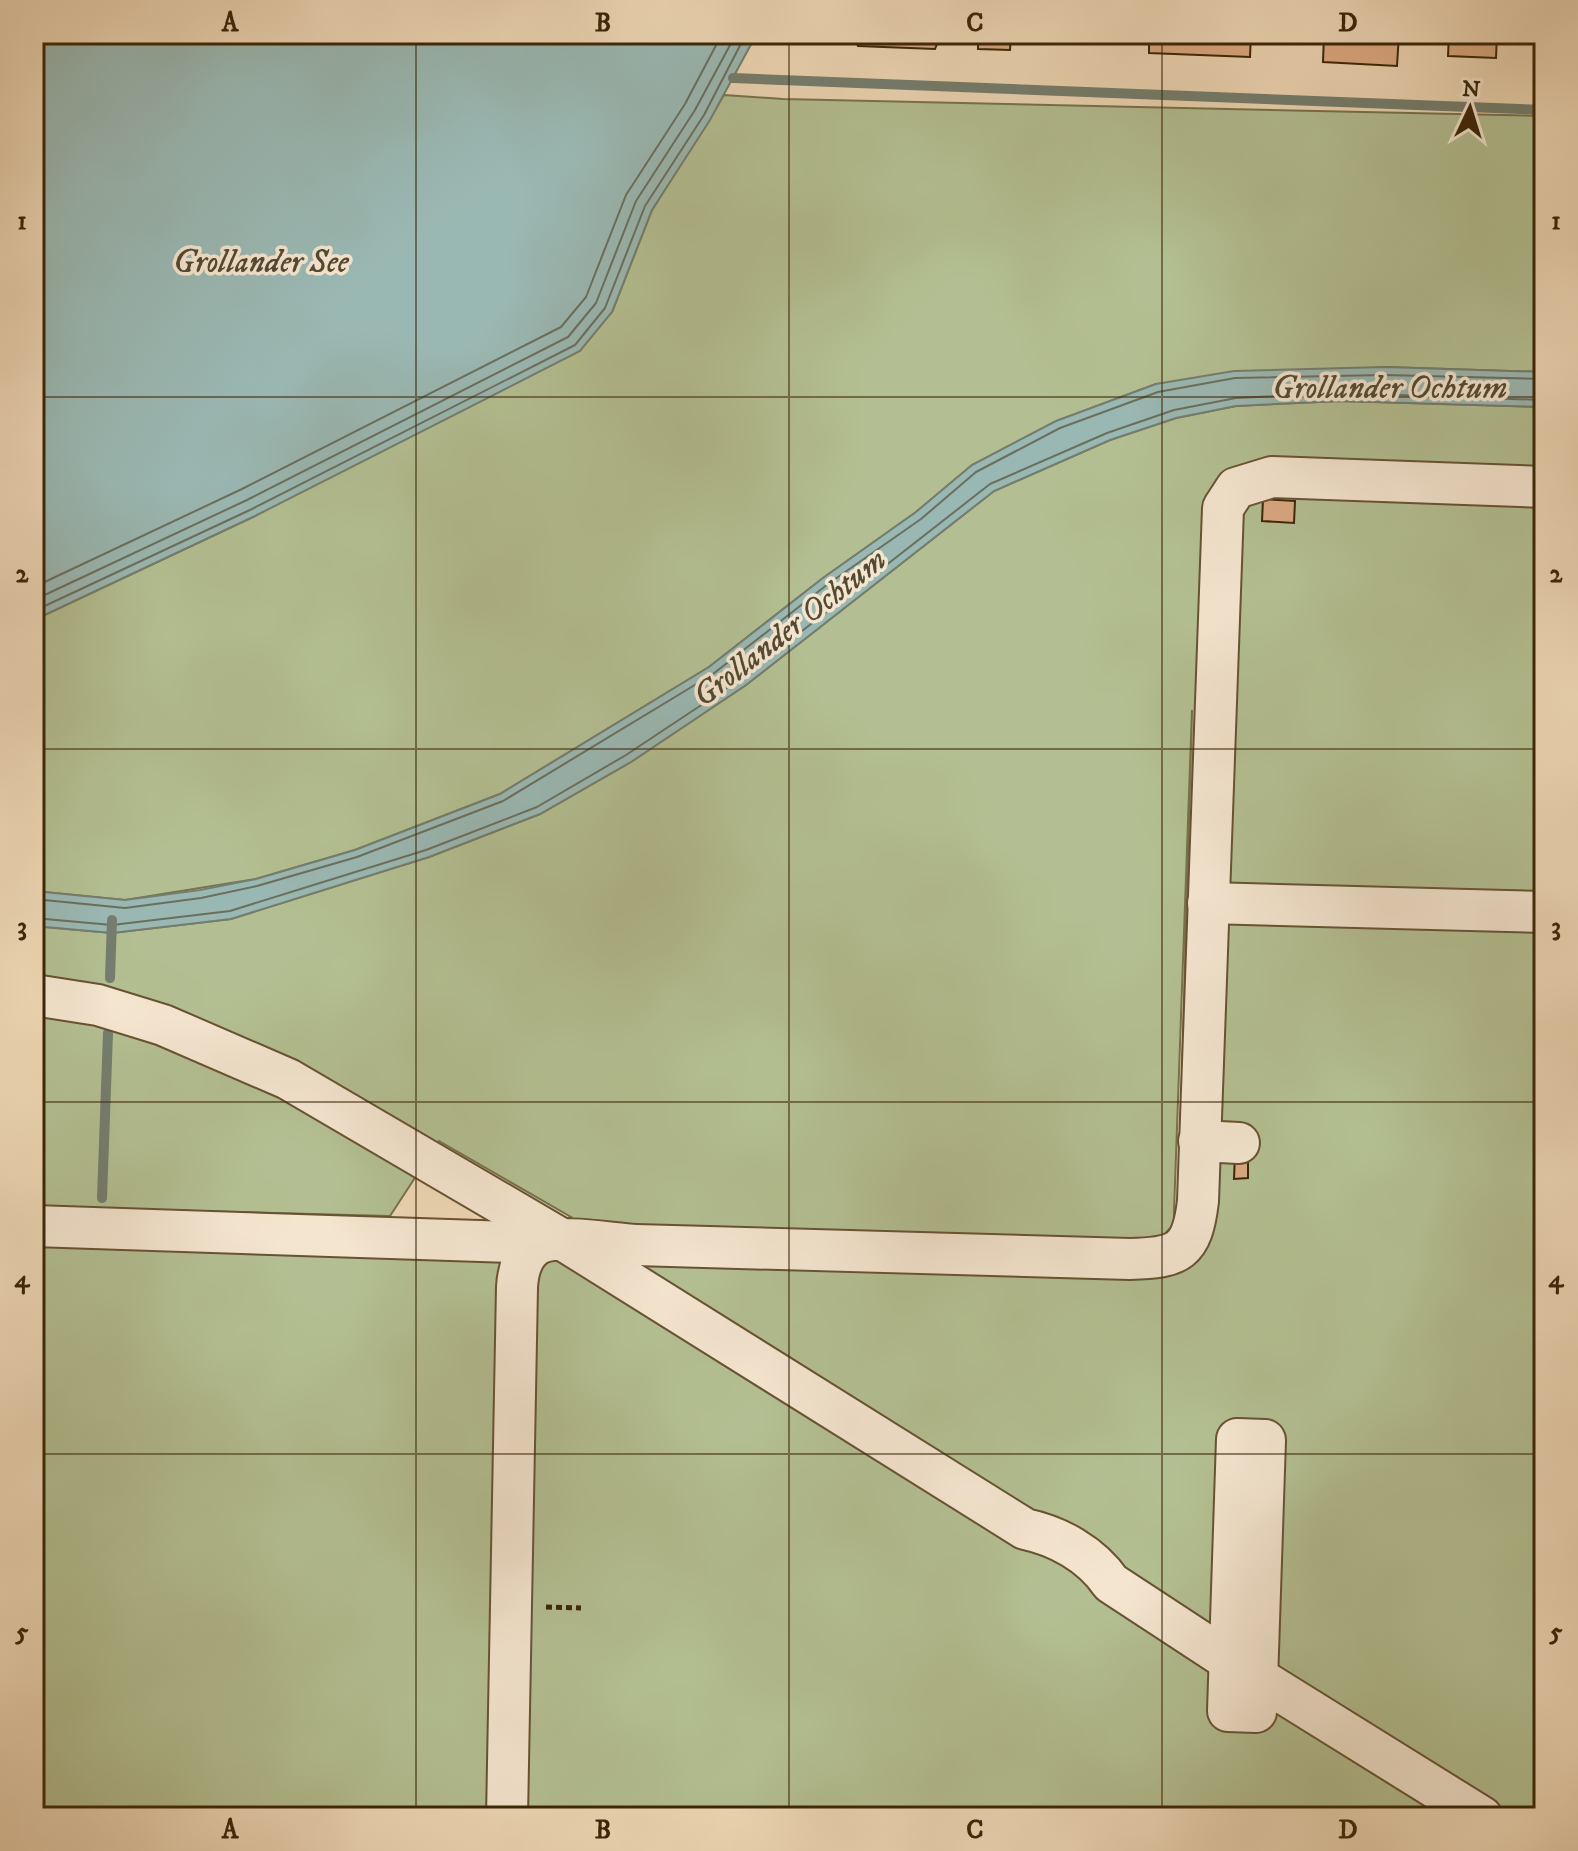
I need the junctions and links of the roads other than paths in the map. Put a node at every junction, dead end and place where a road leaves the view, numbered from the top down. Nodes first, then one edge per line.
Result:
1 (1544, 487) edge
2 (1208, 903) junction
3 (1544, 912) edge
4 (34, 995) edge
5 (1199, 1141) junction
6 (1239, 1143) dead end
7 (34, 1226) edge
8 (552, 1242) junction
9 (507, 1817) edge
10 (1482, 1817) edge

1 - 2 lane
2 - 3 lane
2 - 5 lane
4 - 8 lane
5 - 6 lane
5 - 8 lane
7 - 8 lane
8 - 9 lane
8 - 10 lane

